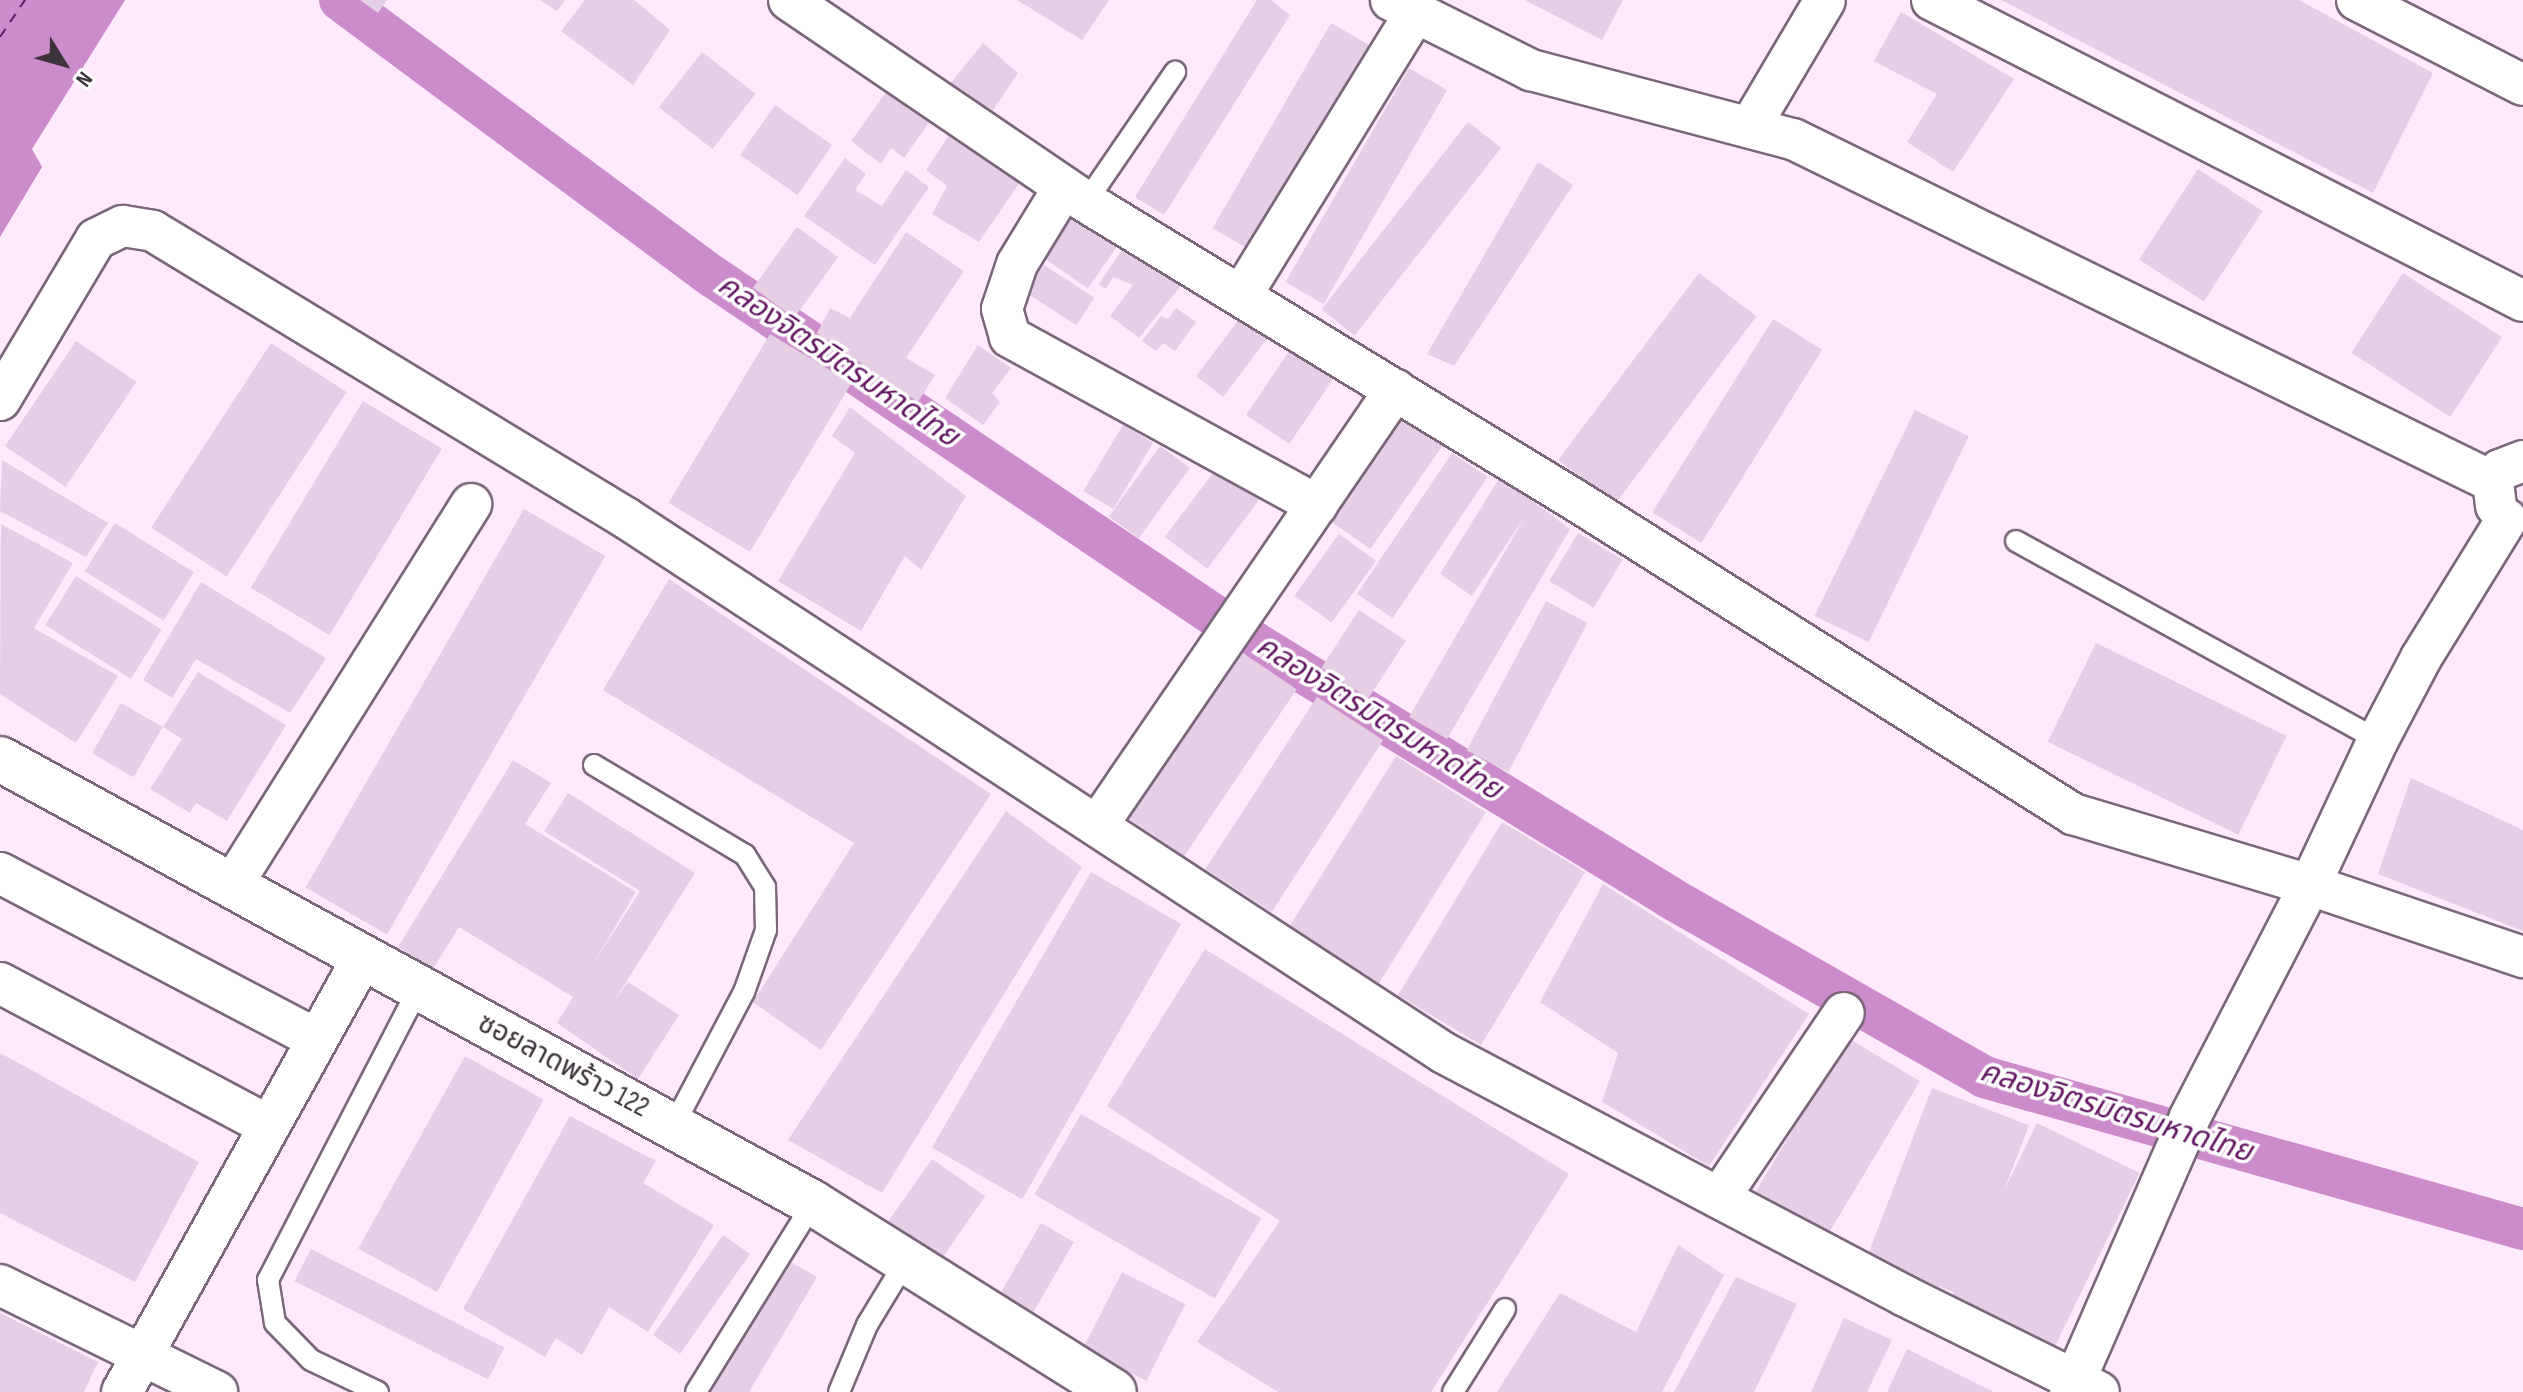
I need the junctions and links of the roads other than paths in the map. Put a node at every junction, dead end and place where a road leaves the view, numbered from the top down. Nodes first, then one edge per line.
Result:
1 (789, 0) edge
2 (1825, 0) edge
3 (1932, 0) edge
4 (2357, 0) edge
5 (1403, 7) edge
6 (1175, 72) dead end
7 (2523, 85) edge
8 (1750, 127) junction
9 (1075, 194) junction
10 (1241, 296) junction
11 (2523, 301) edge
12 (1395, 390) junction
13 (0, 400) edge
14 (2508, 472) edge
15 (471, 504) dead end
16 (1317, 505) junction
17 (2515, 521) edge
18 (2016, 541) dead end
19 (2378, 740) junction
20 (0, 759) edge
21 (594, 765) dead end
22 (1099, 823) junction
23 (0, 873) edge
24 (2310, 885) junction
25 (231, 887) junction
26 (2523, 957) edge
27 (362, 959) junction
28 (0, 983) edge
29 (418, 990) junction
30 (1844, 1013) dead end
31 (314, 1038) junction
32 (267, 1125) junction
33 (674, 1125) junction
34 (1719, 1198) junction
35 (813, 1203) junction
36 (904, 1264) junction
37 (0, 1285) edge
38 (1505, 1309) dead end
39 (141, 1355) junction
40 (2082, 1388) edge
41 (122, 1392) edge
42 (217, 1392) edge
43 (378, 1392) edge
44 (696, 1392) edge
45 (839, 1392) edge
46 (1114, 1392) edge
47 (1453, 1392) edge

1 - 9 street
2 - 8 street
3 - 11 street
4 - 7 street
5 - 8 street
5 - 10 street
6 - 9 lane
8 - 14 street
9 - 10 street
9 - 16 street
10 - 12 street
12 - 16 street
12 - 24 street
13 - 22 street
14 - 17 street
15 - 25 street
16 - 22 street
17 - 19 street
18 - 19 lane
19 - 24 street
20 - 25 street, ซอยลาดพร้าว 122
21 - 33 lane
22 - 34 street
23 - 31 street
24 - 26 street
24 - 40 street
25 - 27 street, ซอยลาดพร้าว 122
27 - 29 street, ซอยลาดพร้าว 122
27 - 31 street
28 - 32 street
29 - 33 street, ซอยลาดพร้าว 122
29 - 43 lane
30 - 34 street
31 - 32 street
32 - 39 street
33 - 35 street, ซอยลาดพร้าว 122
34 - 40 street
35 - 36 street, ซอยลาดพร้าว 122
35 - 44 lane
36 - 45 lane
36 - 46 street, ซอยลาดพร้าว 122
37 - 39 street
38 - 47 lane
39 - 41 street
39 - 42 street

